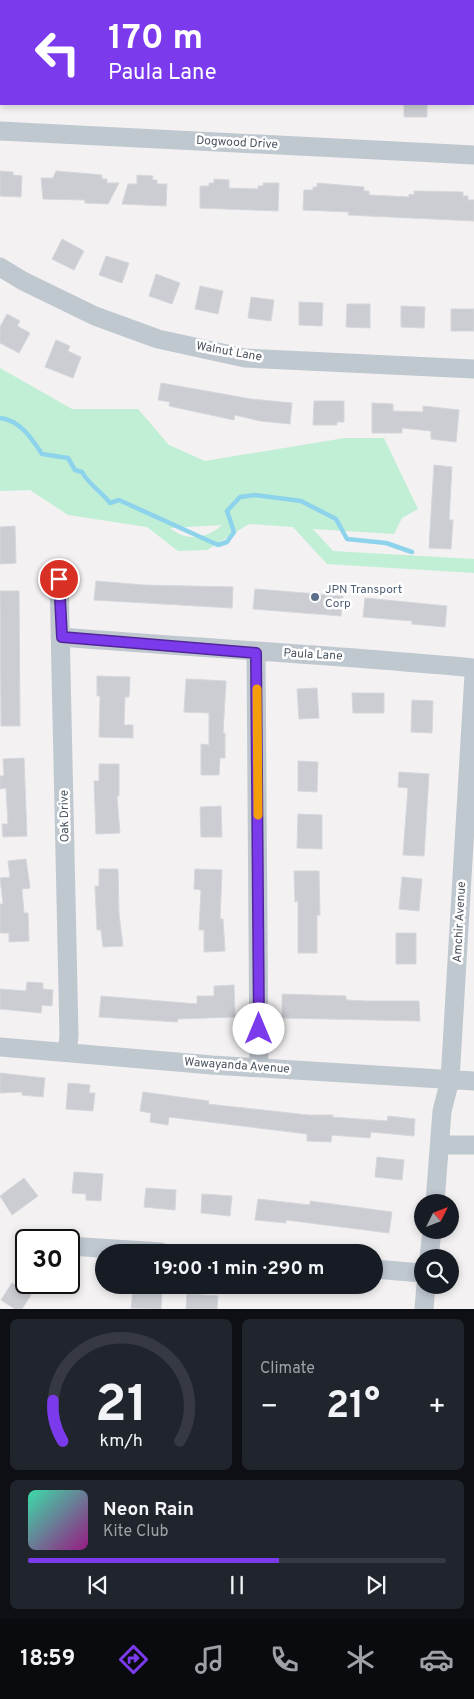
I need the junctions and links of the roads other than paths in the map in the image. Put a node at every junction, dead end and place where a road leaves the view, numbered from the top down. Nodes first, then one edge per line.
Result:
1 (0, 131) edge
2 (474, 155) edge
3 (0, 267) edge
4 (474, 369) edge
5 (59, 579) dead end
6 (62, 637) junction
7 (256, 653) junction
8 (474, 668) edge
9 (474, 674) edge
10 (0, 1047) edge
11 (67, 1052) junction
12 (259, 1068) junction
13 (450, 1080) junction
14 (474, 1081) edge
15 (474, 1144) edge
16 (440, 1145) junction
17 (436, 1194) edge
18 (80, 1247) edge
19 (95, 1248) edge
20 (383, 1269) edge
21 (414, 1272) edge
22 (425, 1294) edge
23 (424, 1309) edge

1 - 2 street, Dogwood Drive
3 - 4 street, Walnut Lane
5 - 6 street, Oak Drive
6 - 7 street, Paula Lane
6 - 11 street, Oak Drive
7 - 8 street, Paula Lane
7 - 12 street
9 - 13 street, Amchir Avenue
10 - 11 street, Wawayanda Avenue
11 - 12 street, Wawayanda Avenue
12 - 13 street, Wawayanda Avenue
13 - 14 street, Wawayanda Avenue
13 - 16 street, Amchir Avenue
15 - 16 street
16 - 17 street, Amchir Avenue
18 - 19 street
20 - 21 street
22 - 23 street

